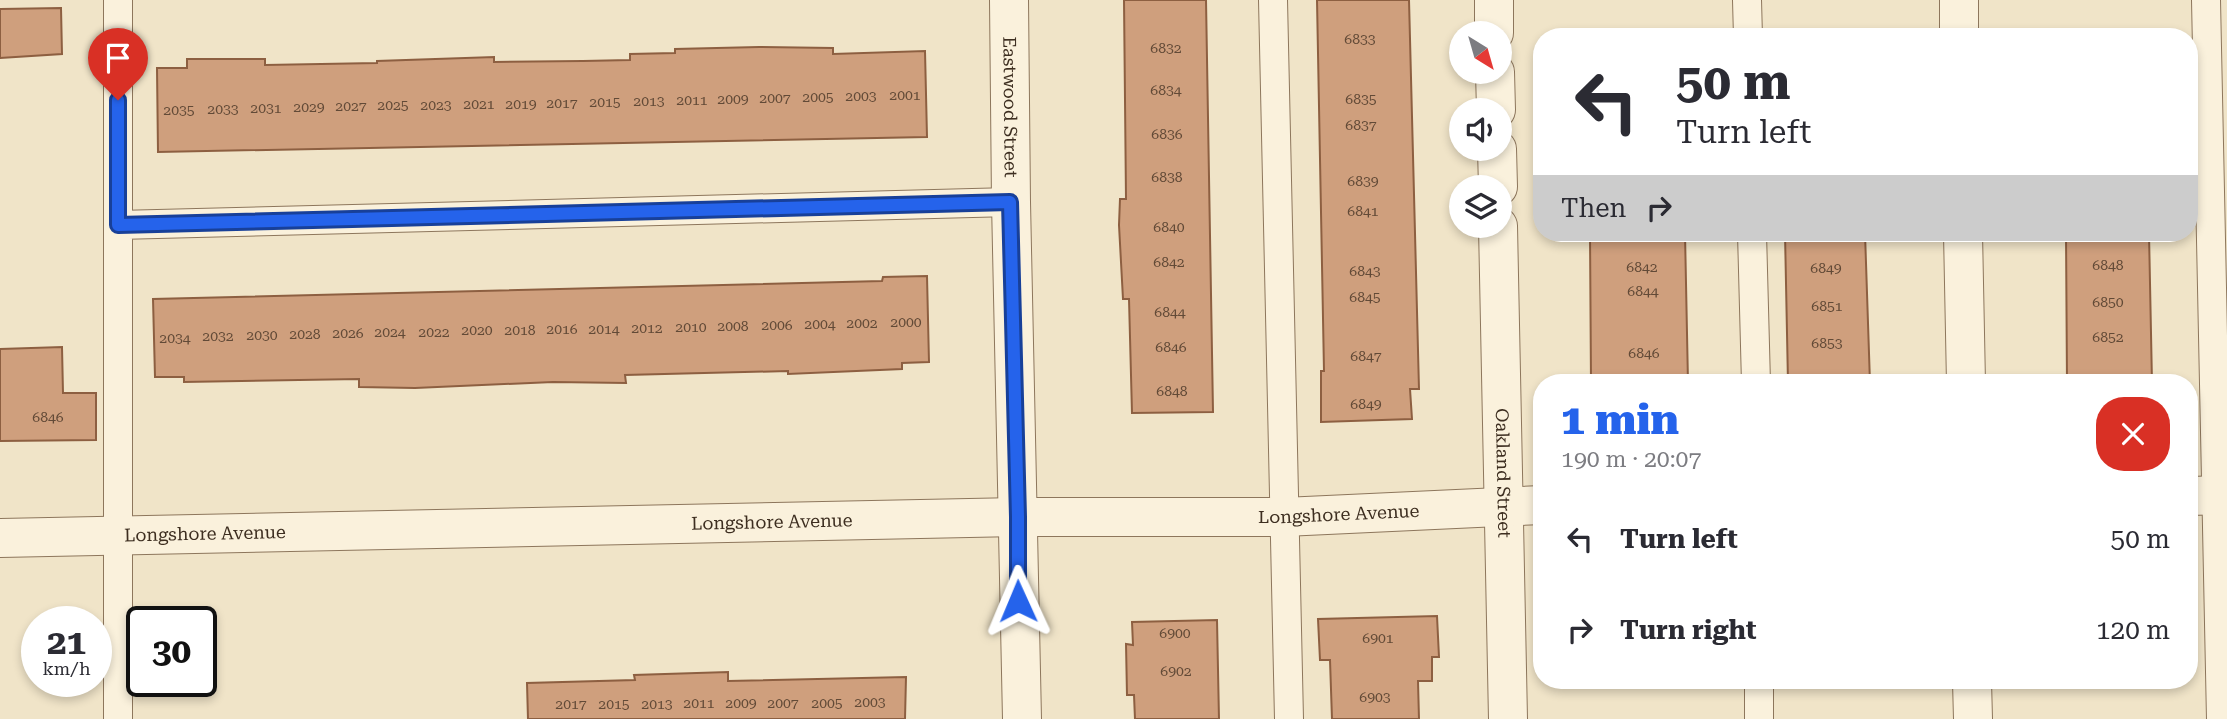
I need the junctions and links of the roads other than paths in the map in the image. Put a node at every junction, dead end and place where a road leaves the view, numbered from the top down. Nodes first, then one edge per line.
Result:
1 (118, 0) edge
2 (1009, 0) edge
3 (1273, 0) edge
4 (1494, 0) edge
5 (1747, 0) edge
6 (1959, 0) edge
7 (2206, 0) edge
8 (1494, 21) edge
9 (1748, 28) edge
10 (1959, 28) edge
11 (1010, 202) junction
12 (118, 225) junction
13 (1498, 238) edge
14 (1752, 242) edge
15 (1963, 242) edge
16 (1756, 374) edge
17 (1966, 374) edge
18 (2211, 496) edge
19 (1533, 505) edge
20 (1504, 506) junction
21 (1018, 517) junction
22 (1284, 517) junction
23 (118, 536) junction
24 (0, 538) edge
25 (1759, 689) edge
26 (1972, 689) edge
27 (118, 719) edge
28 (1022, 719) edge
29 (1289, 719) edge
30 (1508, 719) edge
31 (1759, 719) edge
32 (1973, 719) edge
33 (2221, 719) edge

1 - 12 lane
2 - 11 street, Eastwood Street
3 - 22 lane
4 - 8 street
5 - 9 lane
6 - 10 street
7 - 18 lane
11 - 12 lane
11 - 21 street, Eastwood Street
12 - 23 lane
13 - 20 street, Oakland Street
14 - 16 lane
15 - 17 street
18 - 33 lane
19 - 20 street, Longshore Avenue
20 - 22 street, Longshore Avenue
20 - 30 street, Oakland Street
21 - 22 street, Longshore Avenue
21 - 23 street, Longshore Avenue
21 - 28 street, Eastwood Street
22 - 29 lane
23 - 24 street, Longshore Avenue
23 - 27 lane
25 - 31 lane
26 - 32 street

